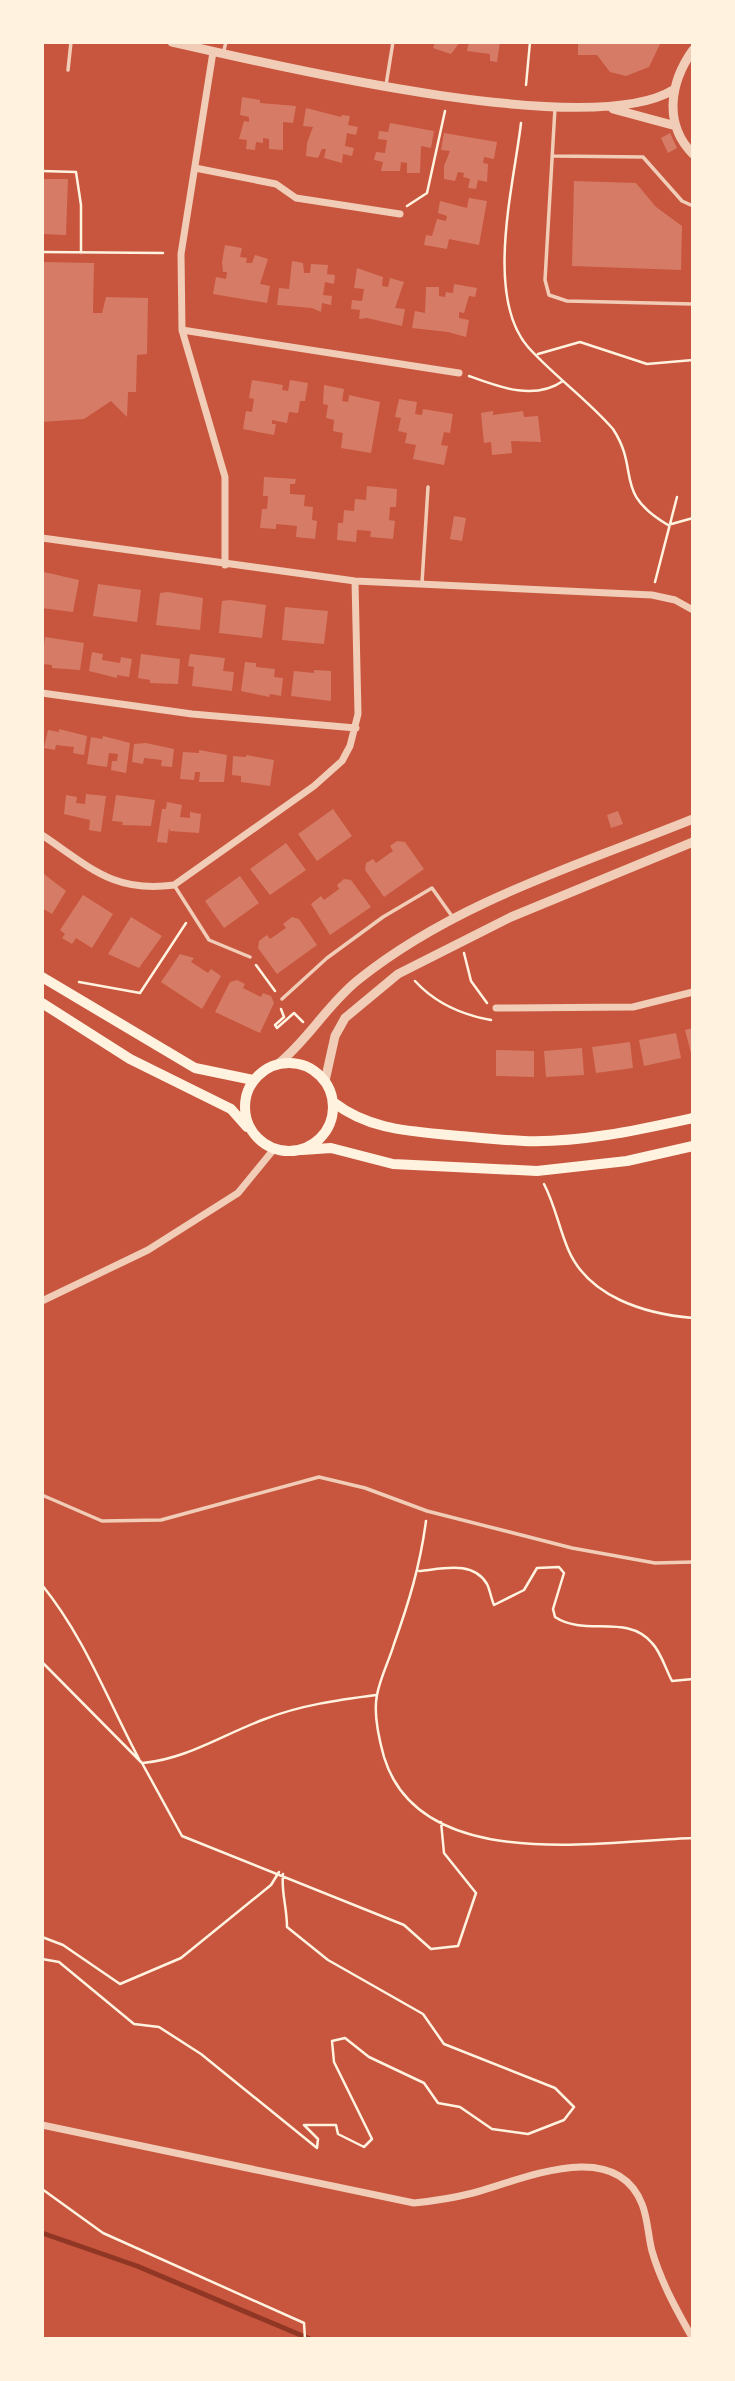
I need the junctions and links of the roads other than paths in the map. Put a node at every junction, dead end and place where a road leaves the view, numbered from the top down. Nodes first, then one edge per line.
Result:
1 (71, 42) edge
2 (172, 42) edge
3 (226, 42) edge
4 (393, 42) edge
5 (693, 50) edge
6 (213, 52) junction
7 (223, 54) junction
8 (68, 70) dead end
9 (386, 85) junction
10 (673, 90) junction
11 (555, 106) junction
12 (608, 108) junction
13 (676, 126) junction
14 (693, 154) edge
15 (554, 156) junction
16 (195, 168) junction
17 (693, 206) edge
18 (400, 214) road end
19 (693, 304) edge
20 (182, 331) junction
21 (459, 373) road end
22 (428, 487) dead end
23 (42, 538) edge
24 (225, 565) junction
25 (355, 581) junction
26 (421, 584) junction
27 (693, 610) edge
28 (42, 693) edge
29 (356, 728) junction
30 (693, 819) edge
31 (42, 835) edge
32 (693, 842) edge
33 (174, 885) junction
34 (454, 919) junction
35 (250, 957) road end
36 (42, 977) edge
37 (693, 992) edge
38 (282, 999) road end
39 (42, 1003) edge
40 (496, 1008) road end
41 (278, 1064) junction
42 (253, 1080) junction
43 (325, 1081) junction
44 (333, 1102) junction
45 (693, 1118) edge
46 (253, 1133) junction
47 (693, 1146) edge
48 (274, 1149) junction
49 (302, 1150) junction
50 (42, 1301) edge
51 (42, 1496) edge
52 (693, 1562) edge
53 (42, 2125) edge
54 (693, 2339) edge

1 - 8 lane
2 - 6 street
3 - 7 lane
4 - 9 lane
5 - 10 street
6 - 7 street
6 - 16 street
7 - 9 street
9 - 11 street
10 - 12 street
10 - 13 street
11 - 12 street
11 - 15 lane
12 - 13 street
13 - 14 street
15 - 17 lane
15 - 19 lane
16 - 18 street
16 - 20 street
20 - 21 street
20 - 24 street
22 - 26 lane
23 - 24 street
24 - 25 street
25 - 26 street
25 - 29 street
26 - 27 street
28 - 29 street
29 - 33 street
30 - 34 street
31 - 33 street
32 - 43 street
33 - 35 lane
34 - 38 lane
34 - 41 street
36 - 42 main road
37 - 40 street
39 - 46 main road
41 - 42 main road
41 - 43 main road
42 - 46 main road
43 - 44 main road
44 - 45 main road
44 - 49 main road
46 - 48 main road
47 - 49 main road
48 - 49 main road
48 - 50 street
51 - 52 lane
53 - 54 street

